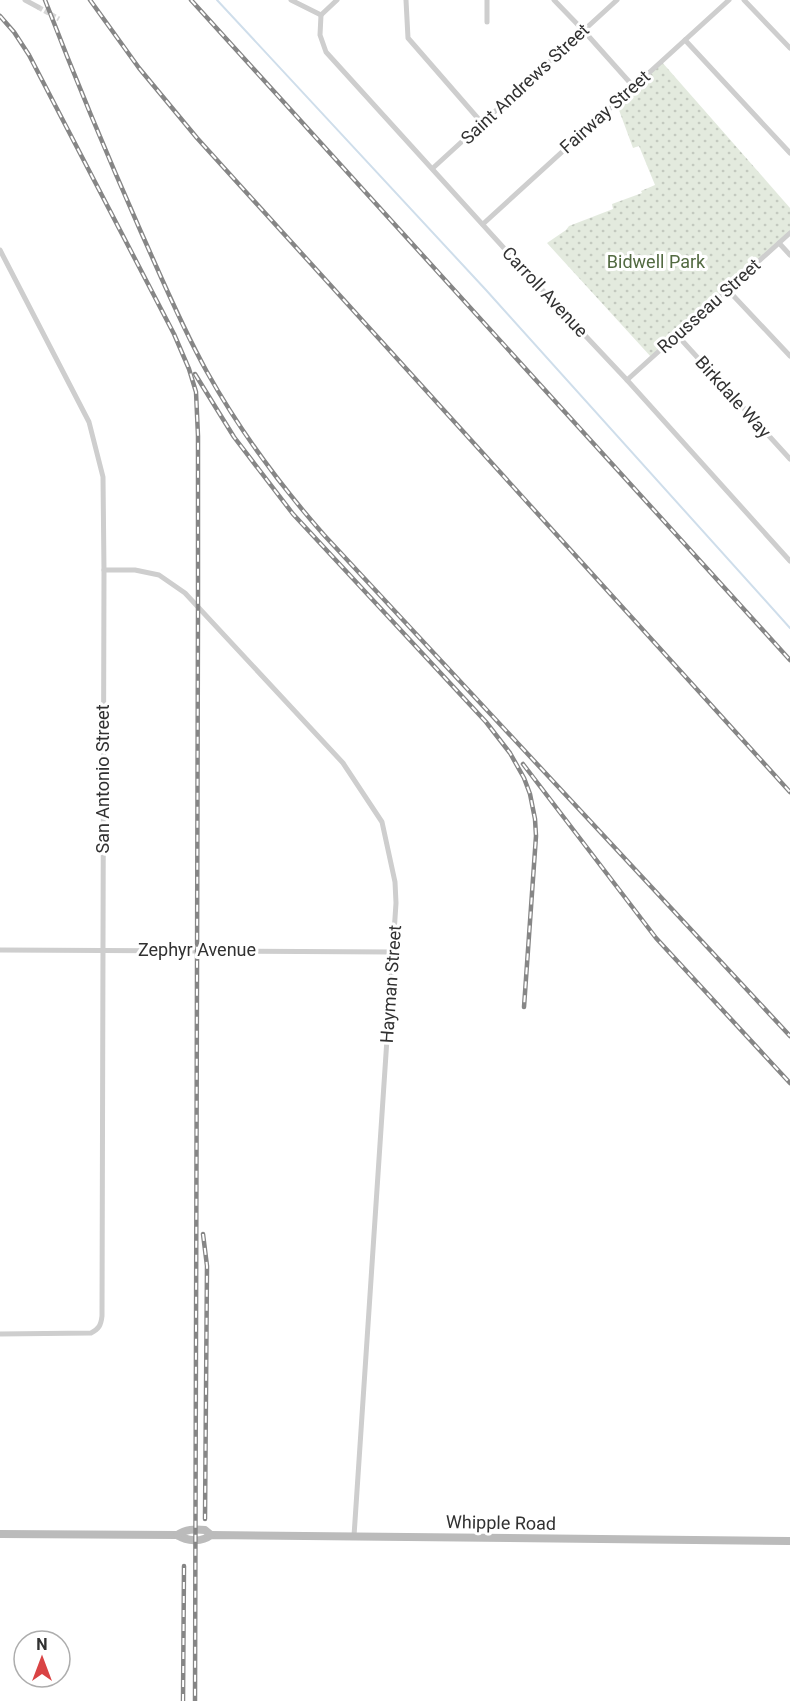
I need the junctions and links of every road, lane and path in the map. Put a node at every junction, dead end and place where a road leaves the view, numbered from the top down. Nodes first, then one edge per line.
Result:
1 (25, 0) edge
2 (291, 0) edge
3 (337, 0) edge
4 (406, 0) edge
5 (487, 0) edge
6 (554, 0) edge
7 (617, 0) edge
8 (729, 0) edge
9 (744, 0) edge
10 (38, 7) tunnel mouth
11 (321, 15) junction
12 (487, 22) dead end
13 (583, 30) junction
14 (790, 36) edge
15 (685, 40) junction
16 (784, 42) junction
17 (790, 48) edge
18 (633, 86) junction
19 (482, 123) junction
20 (790, 153) edge
21 (433, 168) junction
22 (483, 225) junction
23 (790, 232) edge
24 (779, 243) junction
25 (0, 250) edge
26 (790, 255) edge
27 (728, 289) junction
28 (677, 335) junction
29 (790, 356) edge
30 (627, 380) junction
31 (790, 459) edge
32 (790, 561) edge
33 (104, 570) junction
34 (0, 950) edge
35 (102, 950) junction
36 (393, 952) junction
37 (0, 1334) edge
38 (0, 1534) edge
39 (354, 1536) junction
40 (790, 1541) edge

1 - 10 street
2 - 11 street
3 - 11 street
4 - 19 street
5 - 12 street
6 - 13 street
7 - 13 street, Saint Andrews Street
8 - 15 street, Fairway Street
9 - 16 street
11 - 21 street, Carroll Avenue
13 - 18 street
13 - 19 street, Saint Andrews Street
14 - 16 street
15 - 18 street, Fairway Street
15 - 20 street
16 - 17 street
18 - 22 street, Fairway Street
19 - 21 street, Saint Andrews Street
21 - 22 street, Carroll Avenue
22 - 30 street, Carroll Avenue
23 - 24 street, Rousseau Street
24 - 26 street
24 - 27 street, Rousseau Street
25 - 33 street, San Antonio Street
27 - 28 street, Rousseau Street
27 - 29 street
28 - 30 street, Rousseau Street
28 - 31 street, Birkdale Way
30 - 32 street, Carroll Avenue
33 - 35 street, San Antonio Street
33 - 36 street, Hayman Street
34 - 35 street, Zephyr Avenue
35 - 36 street, Zephyr Avenue
35 - 37 street, San Antonio Street
36 - 39 street, Hayman Street
38 - 39 main road, Whipple Road
39 - 40 main road, Whipple Road

